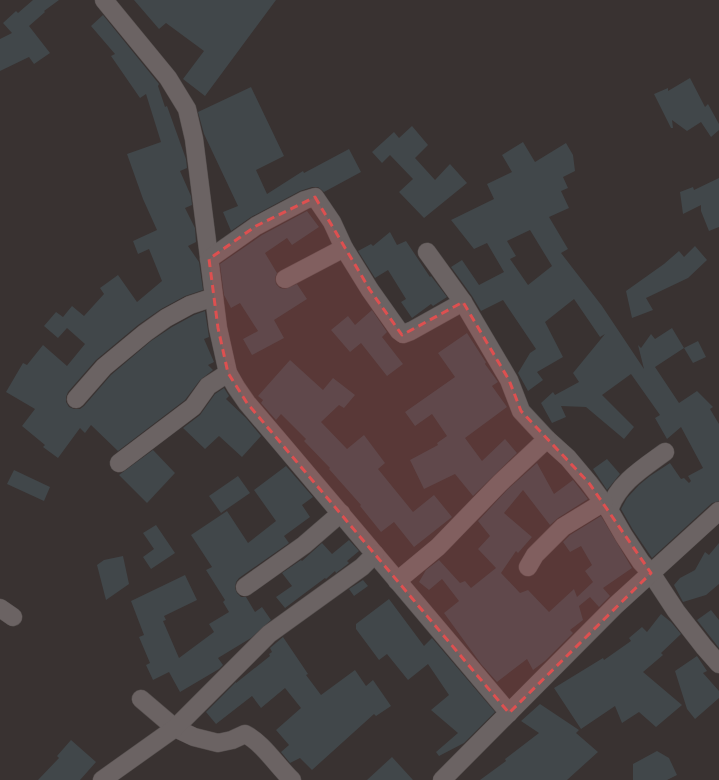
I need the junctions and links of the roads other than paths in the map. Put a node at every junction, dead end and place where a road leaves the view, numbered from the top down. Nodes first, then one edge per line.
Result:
1 (104, 0) edge
2 (344, 248) junction
3 (428, 252) dead end
4 (209, 259) junction
5 (285, 278) dead end
6 (214, 297) junction
7 (463, 302) junction
8 (228, 373) junction
9 (76, 399) dead end
10 (547, 438) junction
11 (665, 452) dead end
12 (119, 463) dead end
13 (606, 506) junction
14 (719, 511) edge
15 (342, 513) junction
16 (375, 554) junction
17 (528, 568) dead end
18 (651, 573) junction
19 (397, 581) junction
20 (246, 586) dead end
21 (719, 664) edge
22 (141, 699) dead end
23 (509, 713) junction
24 (175, 728) junction
25 (102, 780) edge
26 (292, 780) edge
27 (442, 780) edge

1 - 4 street
2 - 4 street
2 - 5 street
2 - 7 street
3 - 7 street
4 - 6 street
6 - 8 street
6 - 9 street
7 - 10 street
8 - 12 street
8 - 15 street
10 - 13 street
10 - 19 street
11 - 13 street
13 - 17 street
13 - 18 street
14 - 18 street
15 - 16 street
15 - 20 street
16 - 19 street
16 - 24 street
18 - 21 street
18 - 23 street
19 - 23 street
22 - 24 street
23 - 27 street
24 - 25 street
24 - 26 street

